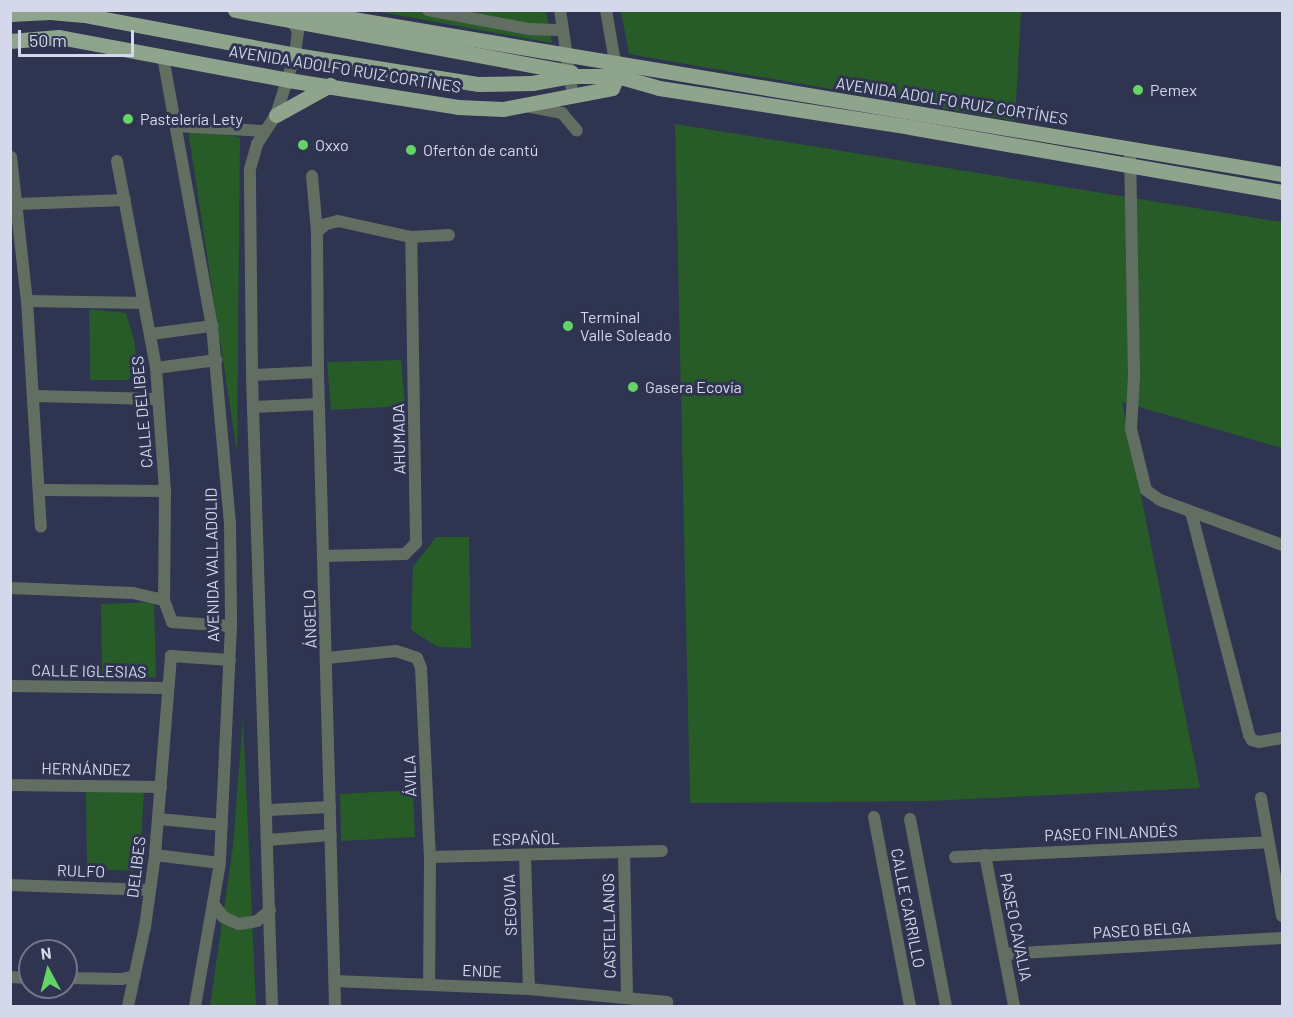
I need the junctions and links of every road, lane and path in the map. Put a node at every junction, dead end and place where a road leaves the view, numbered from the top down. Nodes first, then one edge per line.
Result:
1 (235, 10) edge
2 (270, 10) edge
3 (428, 10) edge
4 (560, 10) edge
5 (606, 10) edge
6 (10, 14) edge
7 (292, 14) edge
8 (563, 30) junction
9 (10, 41) edge
10 (295, 55) junction
11 (163, 57) junction
12 (568, 67) junction
13 (615, 74) junction
14 (288, 80) junction
15 (330, 85) junction
16 (573, 97) junction
17 (518, 106) junction
18 (276, 115) junction
19 (176, 126) junction
20 (263, 131) junction
21 (577, 131) dead end
22 (1130, 148) junction
23 (11, 158) edge
24 (117, 161) dead end
25 (1129, 165) junction
26 (1282, 174) edge
27 (312, 176) dead end
28 (1282, 192) edge
29 (125, 200) junction
30 (17, 204) junction
31 (317, 232) junction
32 (449, 235) dead end
33 (411, 237) junction
34 (27, 301) junction
35 (144, 303) junction
36 (212, 326) junction
37 (151, 334) junction
38 (216, 360) junction
39 (156, 368) junction
40 (318, 372) junction
41 (252, 375) junction
42 (34, 396) junction
43 (157, 399) junction
44 (318, 404) junction
45 (253, 407) junction
46 (40, 490) junction
47 (165, 491) junction
48 (1191, 512) junction
49 (41, 527) dead end
50 (1282, 545) edge
51 (324, 556) junction
52 (10, 588) edge
53 (164, 600) junction
54 (231, 626) junction
55 (327, 657) junction
56 (230, 660) junction
57 (10, 686) edge
58 (167, 688) junction
59 (1282, 738) edge
60 (10, 785) edge
61 (161, 787) junction
62 (1262, 798) dead end
63 (330, 807) junction
64 (268, 810) junction
65 (874, 817) dead end
66 (159, 819) junction
67 (910, 819) dead end
68 (222, 825) junction
69 (331, 835) junction
70 (268, 840) junction
71 (1269, 842) junction
72 (662, 851) dead end
73 (624, 853) junction
74 (155, 855) junction
75 (525, 855) junction
76 (985, 855) junction
77 (430, 857) junction
78 (955, 857) dead end
79 (220, 863) junction
80 (10, 885) edge
81 (150, 890) junction
82 (213, 903) junction
83 (270, 910) junction
84 (1282, 916) edge
85 (1282, 938) edge
86 (1004, 954) junction
87 (135, 976) junction
88 (78, 978) edge
89 (335, 981) junction
90 (429, 985) junction
91 (529, 989) junction
92 (627, 998) junction
93 (667, 1002) dead end
94 (128, 1006) edge
95 (195, 1006) edge
96 (272, 1006) edge
97 (335, 1006) edge
98 (910, 1006) edge
99 (946, 1006) edge
100 (1014, 1006) edge

1 - 7 main road
2 - 7 main road
3 - 8 street
4 - 8 street
5 - 13 street
6 - 10 main road
7 - 10 street
7 - 12 main road, AVENIDA ADOLFO RUIZ CORTÍNES
8 - 12 street
9 - 11 main road, AVENIDA ADOLFO RUIZ CORTÍNES
10 - 12 main road
10 - 14 street
11 - 14 main road, AVENIDA ADOLFO RUIZ CORTÍNES
11 - 19 street, AVENIDA VALLADOLID
12 - 13 main road, AVENIDA ADOLFO RUIZ CORTÍNES
12 - 13 main road
12 - 16 street
13 - 16 main road, AVENIDA ADOLFO RUIZ CORTÍNES
13 - 22 main road, AVENIDA ADOLFO RUIZ CORTÍNES
13 - 25 main road
14 - 15 main road, AVENIDA ADOLFO RUIZ CORTÍNES
14 - 18 street
15 - 17 main road, AVENIDA ADOLFO RUIZ CORTÍNES
15 - 18 main road
16 - 17 main road, AVENIDA ADOLFO RUIZ CORTÍNES
17 - 21 street
18 - 20 street
19 - 20 street
19 - 36 street, AVENIDA VALLADOLID
20 - 41 street
22 - 25 street
22 - 26 main road, AVENIDA ADOLFO RUIZ CORTÍNES
23 - 30 street
24 - 29 street, CALLE DELIBES
25 - 28 main road
25 - 48 street
27 - 31 street, ÁNGELO
29 - 30 street
29 - 35 street, CALLE DELIBES
30 - 34 street
31 - 33 street
31 - 40 street, ÁNGELO
32 - 33 street
33 - 51 street, AHUMADA
34 - 35 street
34 - 42 street
35 - 37 street, CALLE DELIBES
36 - 37 street
36 - 38 street, AVENIDA VALLADOLID
37 - 39 street, CALLE DELIBES
38 - 39 street
38 - 54 street, AVENIDA VALLADOLID
39 - 43 street, CALLE DELIBES
40 - 41 street
40 - 44 street, ÁNGELO
41 - 45 street
42 - 43 street
42 - 46 street
43 - 47 street, CALLE DELIBES
44 - 45 street
44 - 51 street, ÁNGELO
45 - 64 street
46 - 47 street
46 - 49 street
47 - 53 street, CALLE DELIBES
48 - 50 street
48 - 59 street
51 - 55 street, ÁNGELO
52 - 53 street
53 - 54 street, CALLE DELIBES
54 - 56 street, AVENIDA VALLADOLID
55 - 63 street, ÁNGELO
55 - 77 street, ÁVILA
56 - 58 street
56 - 68 street, AVENIDA VALLADOLID
57 - 58 street, CALLE IGLESIAS
58 - 61 street, DELIBES
60 - 61 street, HERNÁNDEZ
61 - 66 street, DELIBES
62 - 71 street
63 - 64 street
63 - 69 street, ÁNGELO
64 - 70 street
65 - 98 street, CALLE CARRILLO
66 - 68 street
66 - 74 street, DELIBES
67 - 99 street, CALLE CARRILLO
68 - 79 street, AVENIDA VALLADOLID
69 - 70 street
69 - 89 street, ÁNGELO
70 - 83 street
71 - 76 street, PASEO FINLANDÉS
71 - 84 street
72 - 73 street, ESPAÑOL
73 - 75 street, ESPAÑOL
73 - 92 street, CASTELLANOS
74 - 79 street
74 - 81 street, DELIBES
75 - 77 street, ESPAÑOL
75 - 91 street, SEGOVIA
76 - 78 street, PASEO FINLANDÉS
76 - 86 street, PASEO CAVALIA
77 - 90 street, ÁVILA
79 - 82 street, AVENIDA VALLADOLID
80 - 81 street, RULFO
81 - 87 street, DELIBES
82 - 83 street
82 - 95 street, AVENIDA VALLADOLID
83 - 96 street
85 - 86 street, PASEO BELGA
86 - 100 street, PASEO CAVALIA
87 - 88 street
87 - 94 street, DELIBES
89 - 90 street, ENDE
89 - 97 street, ÁNGELO
90 - 91 street, ENDE
91 - 92 street, ENDE
92 - 93 street, ENDE

